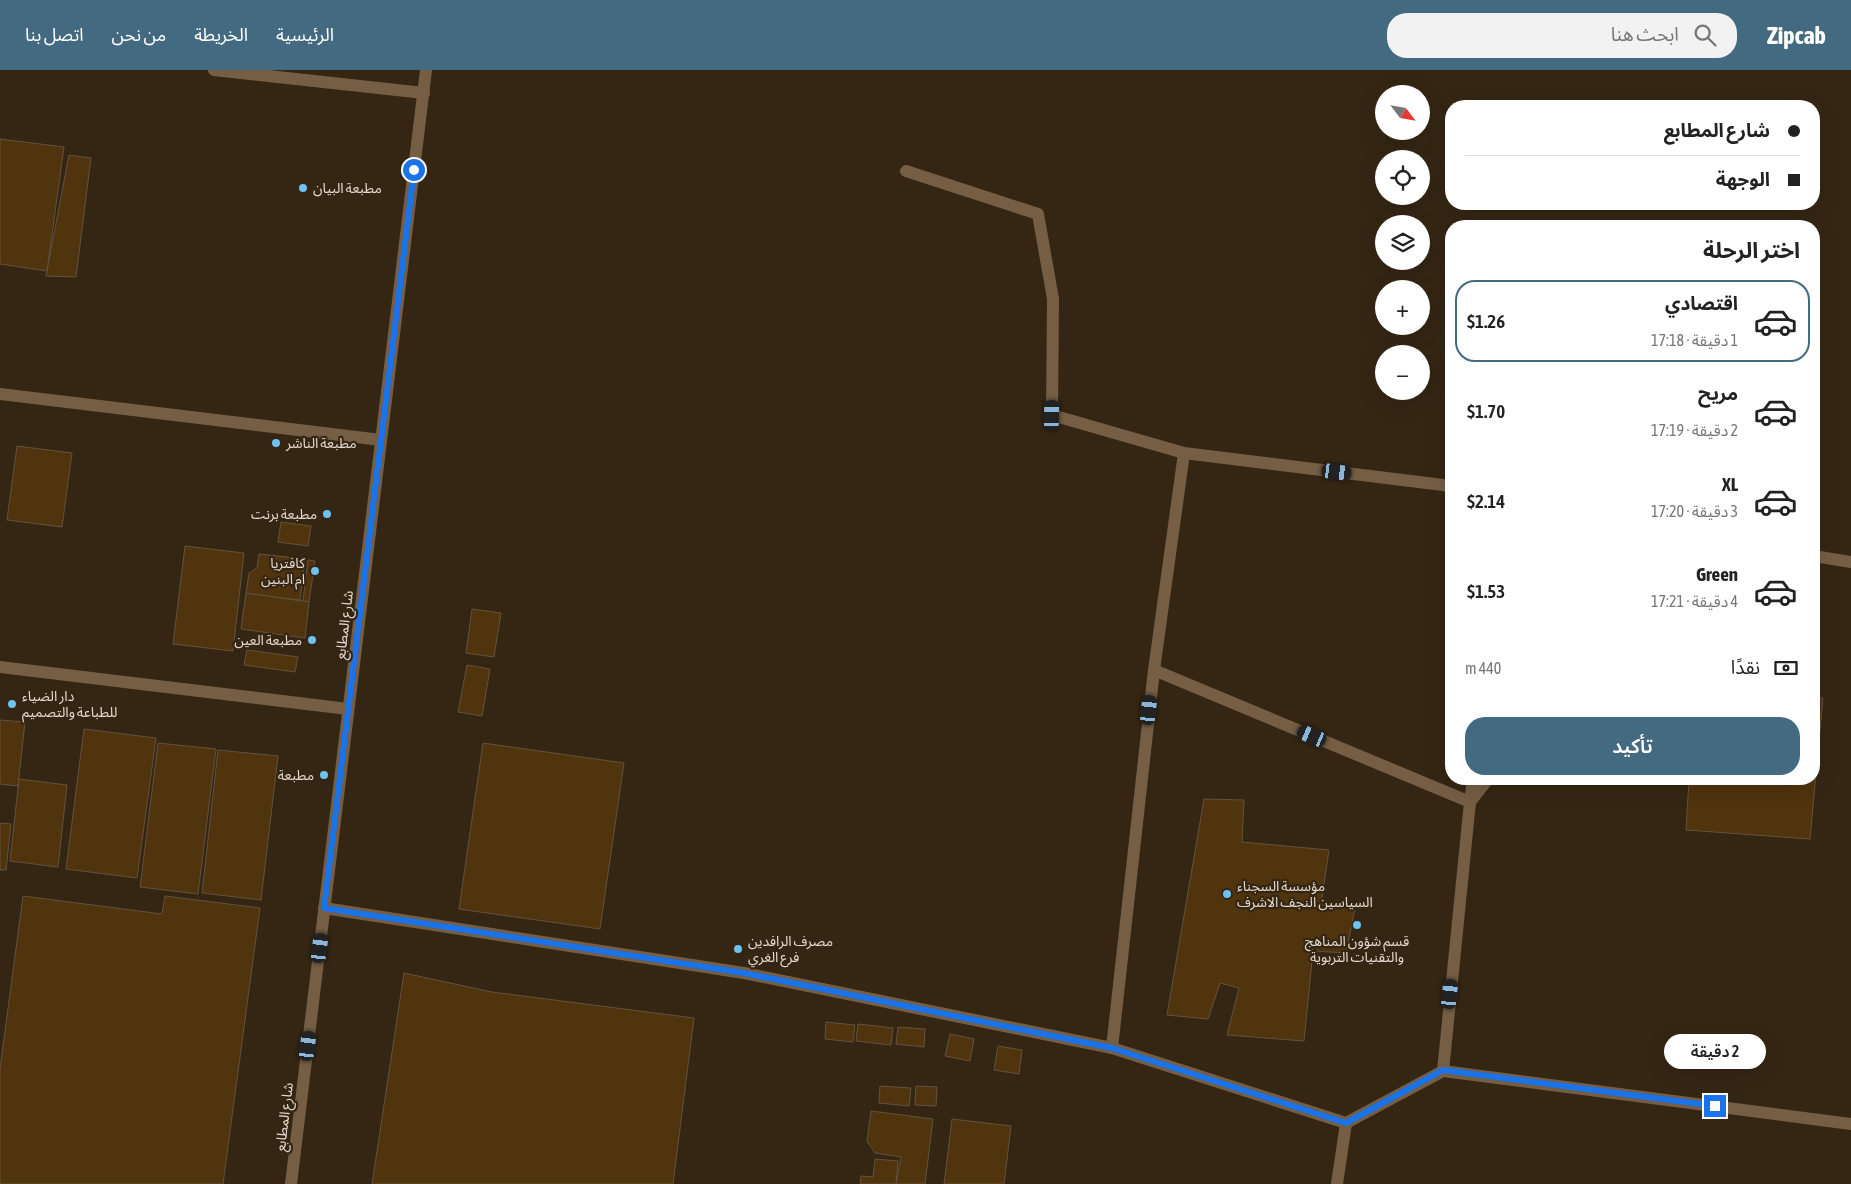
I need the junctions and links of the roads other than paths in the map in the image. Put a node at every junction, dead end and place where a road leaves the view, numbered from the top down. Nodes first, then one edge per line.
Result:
1 (214, 70) edge
2 (426, 70) edge
3 (424, 92) junction
4 (906, 170) dead end
5 (0, 394) edge
6 (381, 440) junction
7 (1184, 453) junction
8 (1445, 485) edge
9 (1820, 557) edge
10 (1851, 562) edge
11 (0, 667) edge
12 (1154, 670) junction
13 (348, 709) junction
14 (1472, 785) edge
15 (1483, 785) edge
16 (1470, 802) junction
17 (324, 908) junction
18 (1112, 1048) junction
19 (1443, 1070) junction
20 (1346, 1123) junction
21 (1851, 1124) edge
22 (291, 1184) edge
23 (1337, 1184) edge

1 - 3 street
2 - 3 street, شارع المطابع
3 - 6 street, شارع المطابع
4 - 7 street
5 - 6 street
6 - 13 street, شارع المطابع
7 - 8 street
7 - 12 street
9 - 10 street
11 - 13 street
12 - 16 street
12 - 18 street
13 - 17 street, شارع المطابع
14 - 16 street
15 - 16 street
16 - 19 street
17 - 18 street
17 - 22 street, شارع المطابع
18 - 20 street
19 - 20 street
19 - 21 street
20 - 23 street

